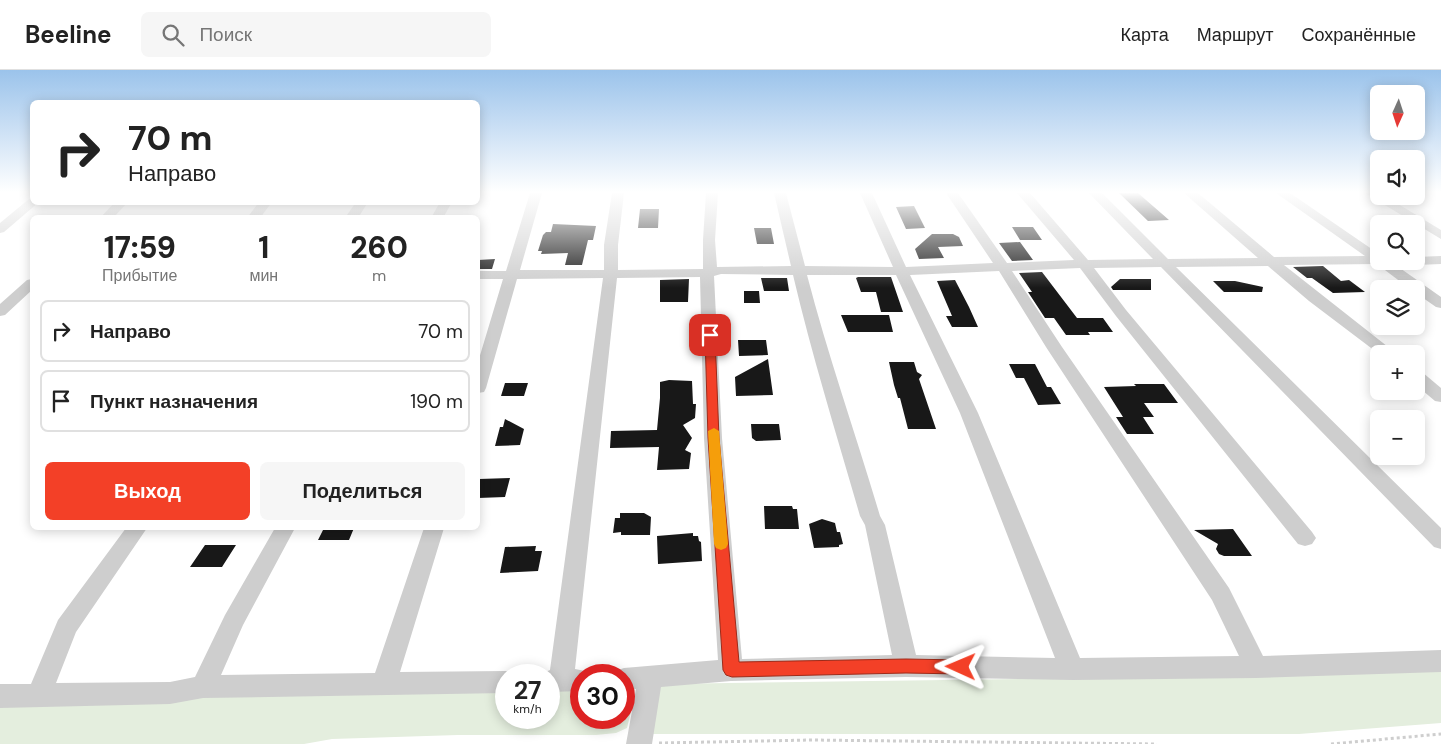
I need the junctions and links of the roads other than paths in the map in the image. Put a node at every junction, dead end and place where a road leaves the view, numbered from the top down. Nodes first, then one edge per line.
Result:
1 (527, 224) edge
2 (614, 224) edge
3 (710, 224) edge
4 (787, 224) edge
5 (880, 224) edge
6 (971, 224) edge
7 (1050, 224) edge
8 (1126, 224) edge
9 (1227, 224) edge
10 (1328, 224) edge
11 (1423, 224) edge
12 (1441, 235) edge
13 (1370, 253) edge
14 (1370, 260) edge
15 (1441, 260) edge
16 (1425, 261) edge
17 (1271, 262) junction
18 (1165, 263) junction
19 (1084, 264) junction
20 (1003, 267) junction
21 (1394, 270) edge
22 (798, 271) junction
23 (900, 271) junction
24 (709, 272) junction
25 (611, 274) junction
26 (480, 275) edge
27 (513, 275) junction
28 (30, 285) edge
29 (1441, 304) edge
30 (0, 312) edge
31 (1377, 345) edge
32 (480, 382) edge
33 (1425, 384) edge
34 (1441, 397) edge
35 (136, 530) edge
36 (283, 530) edge
37 (433, 530) edge
38 (1305, 538) dead end
39 (1441, 541) edge
40 (1441, 661) edge
41 (906, 666) junction
42 (1256, 667) junction
43 (1072, 669) junction
44 (732, 670) junction
45 (650, 678) junction
46 (635, 679) edge
47 (564, 681) edge
48 (495, 682) edge
49 (384, 685) junction
50 (203, 687) junction
51 (39, 694) junction
52 (0, 696) edge
53 (639, 743) edge

1 - 27 street
2 - 25 street
3 - 24 street
4 - 22 street
5 - 23 street
6 - 20 street
7 - 19 street
8 - 18 street
9 - 17 street
10 - 13 street
11 - 12 street
14 - 17 street
15 - 16 street
17 - 18 street
17 - 31 street
18 - 19 street
18 - 39 street
19 - 20 street
19 - 38 street
20 - 23 street
20 - 42 street
21 - 29 street
22 - 23 street
22 - 24 street
22 - 41 street
23 - 43 street
24 - 25 street
24 - 44 street
25 - 27 street
25 - 47 street
26 - 27 street
27 - 32 street
28 - 30 street
33 - 34 street
35 - 51 street
36 - 50 street
37 - 49 street
40 - 42 street
41 - 43 street
41 - 44 street
42 - 43 street
44 - 45 street
45 - 46 street
45 - 53 street
48 - 49 street
49 - 50 street
50 - 51 street
51 - 52 street

